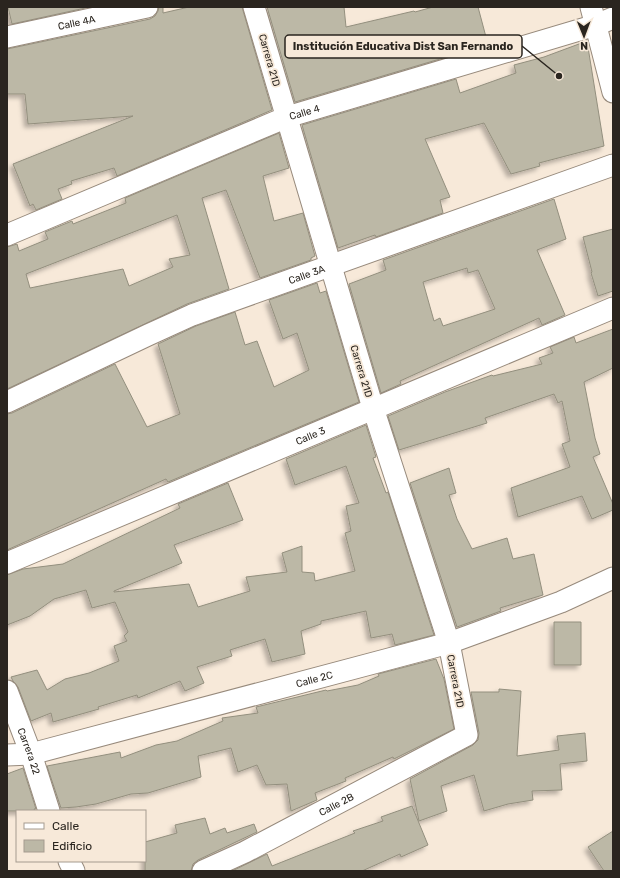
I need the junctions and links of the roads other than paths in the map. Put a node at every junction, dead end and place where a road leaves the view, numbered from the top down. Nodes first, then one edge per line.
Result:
1 (146, 7) edge
2 (254, 7) edge
3 (600, 17) edge
4 (7, 37) edge
5 (613, 92) edge
6 (287, 116) junction
7 (613, 165) edge
8 (7, 235) edge
9 (331, 265) junction
10 (613, 308) edge
11 (7, 402) edge
12 (373, 408) junction
13 (7, 563) edge
14 (613, 578) edge
15 (449, 644) junction
16 (7, 691) edge
17 (467, 735) joint
18 (31, 754) junction
19 (7, 755) edge
20 (49, 810) edge
21 (70, 862) edge
22 (74, 871) edge
23 (203, 871) edge

1 - 4 street, Calle 4A
2 - 6 street, Carrera 21D
3 - 5 street
3 - 6 street, Calle 4
6 - 8 street, Calle 4
6 - 9 street, Carrera 21D
7 - 9 street, Calle 3A
9 - 11 street, Calle 3A
9 - 12 street, Carrera 21D
10 - 12 street, Calle 3
12 - 13 street, Calle 3
12 - 15 street, Carrera 21D
14 - 15 street, Calle 2C
15 - 17 street, Carrera 21D
15 - 18 street, Calle 2C
16 - 18 street, Carrera 22
17 - 23 street, Calle 2B
18 - 19 street, Calle 2C
18 - 20 street, Carrera 22
21 - 22 street

